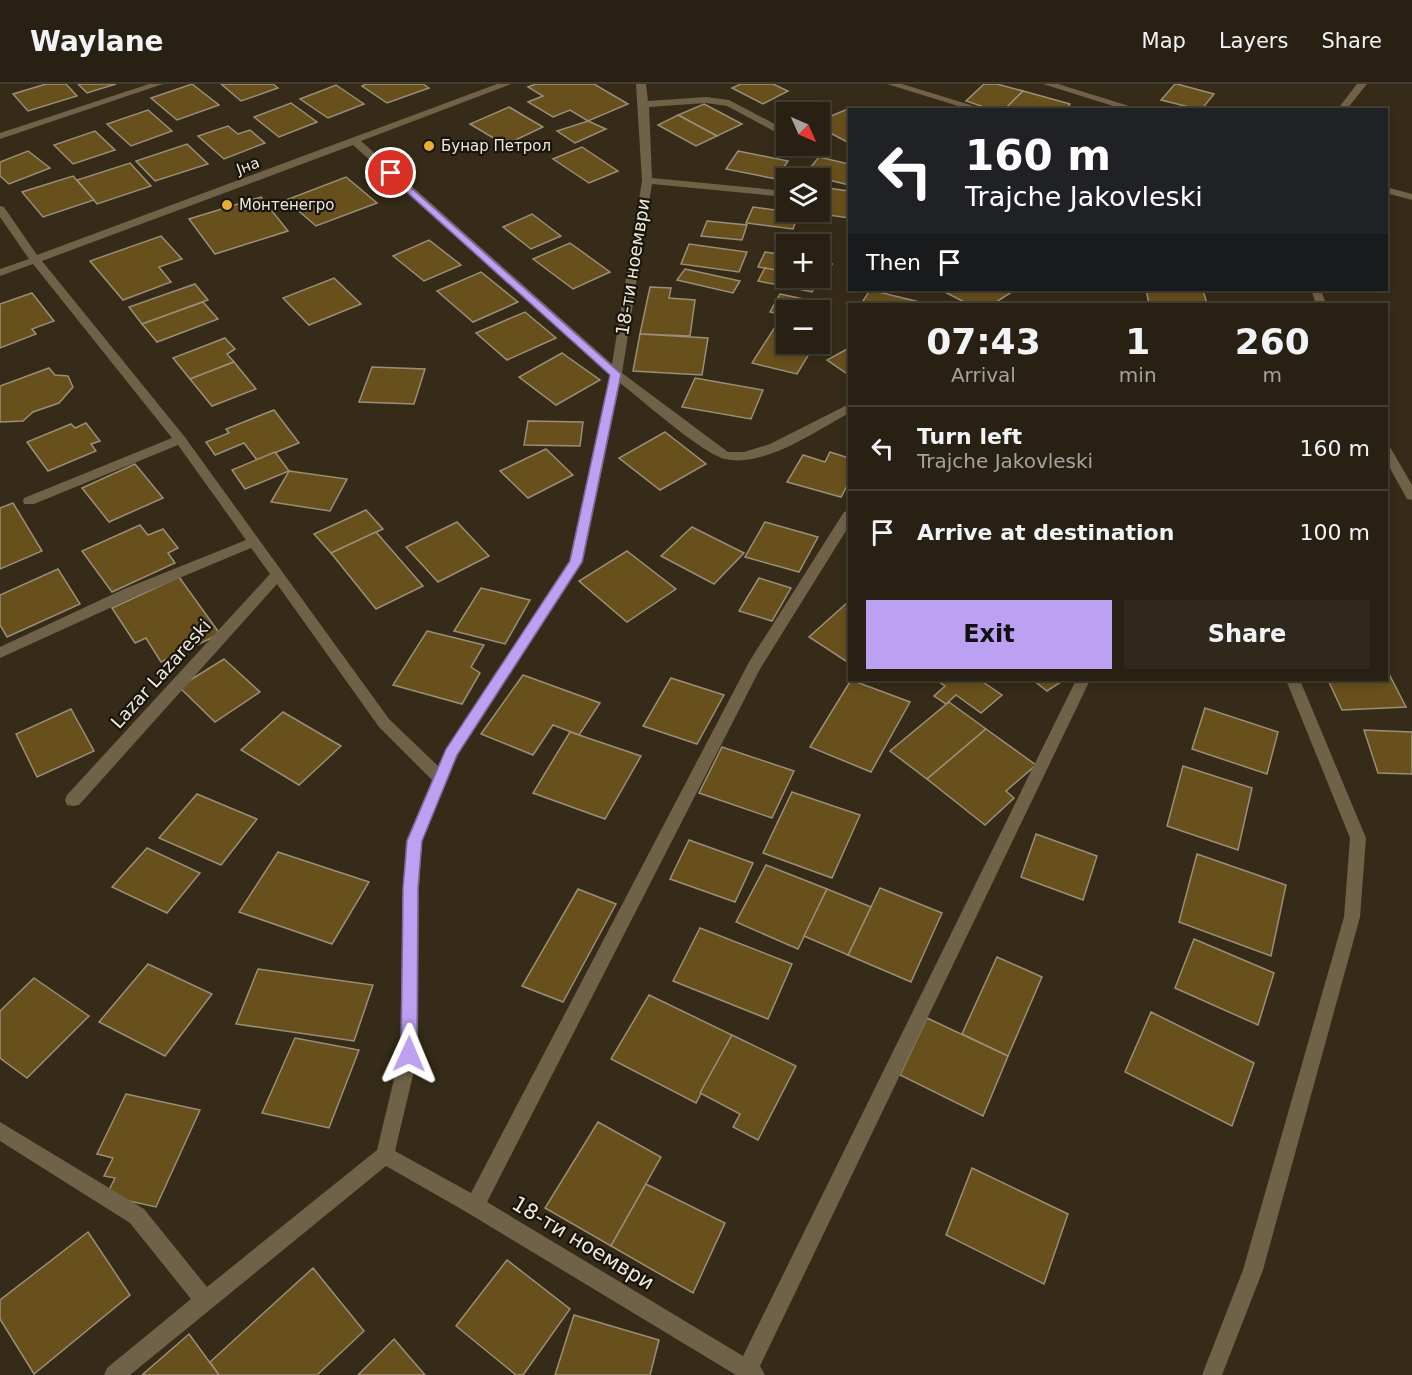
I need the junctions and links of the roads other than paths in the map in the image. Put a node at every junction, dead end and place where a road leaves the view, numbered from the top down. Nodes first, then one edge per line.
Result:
1 (158, 84) edge
2 (506, 84) edge
3 (892, 84) edge
4 (1048, 84) edge
5 (1362, 84) edge
6 (637, 85) edge
7 (644, 104) junction
8 (957, 106) edge
9 (1131, 108) edge
10 (1343, 108) edge
11 (776, 129) edge
12 (0, 136) edge
13 (356, 142) junction
14 (647, 181) junction
15 (1388, 191) edge
16 (776, 193) edge
17 (1412, 197) edge
18 (0, 209) edge
19 (35, 260) junction
20 (0, 273) edge
21 (616, 374) junction
22 (848, 409) edge
23 (180, 439) junction
24 (1388, 454) edge
25 (1412, 496) edge
26 (29, 501) dead end
27 (848, 517) edge
28 (254, 542) junction
29 (277, 575) junction
30 (0, 652) edge
31 (1083, 681) edge
32 (1293, 681) edge
33 (440, 778) junction
34 (73, 800) dead end
35 (0, 1131) edge
36 (385, 1155) junction
37 (475, 1206) junction
38 (206, 1302) junction
39 (751, 1372) edge
40 (114, 1375) edge
41 (1212, 1375) edge

1 - 12 street
2 - 13 street, Јна
3 - 8 street
4 - 9 street
5 - 10 street
6 - 7 street, 18-ти ноември
7 - 11 street
7 - 14 street, 18-ти ноември
13 - 19 street, Јна
13 - 21 street
14 - 16 street
14 - 21 street, 18-ти ноември
15 - 17 street
18 - 19 street
19 - 20 street, Јна
19 - 23 street
21 - 22 street
21 - 33 street, 18-ти ноември
23 - 26 street
23 - 28 street
24 - 25 street
27 - 37 street
28 - 29 street
28 - 30 street
29 - 33 street
29 - 34 street, Lazar Lazareski
31 - 39 street
32 - 41 street
33 - 36 street, 18-ти ноември
35 - 38 street
36 - 37 street, 18-ти ноември
36 - 38 street
37 - 39 street, 18-ти ноември
38 - 40 street

